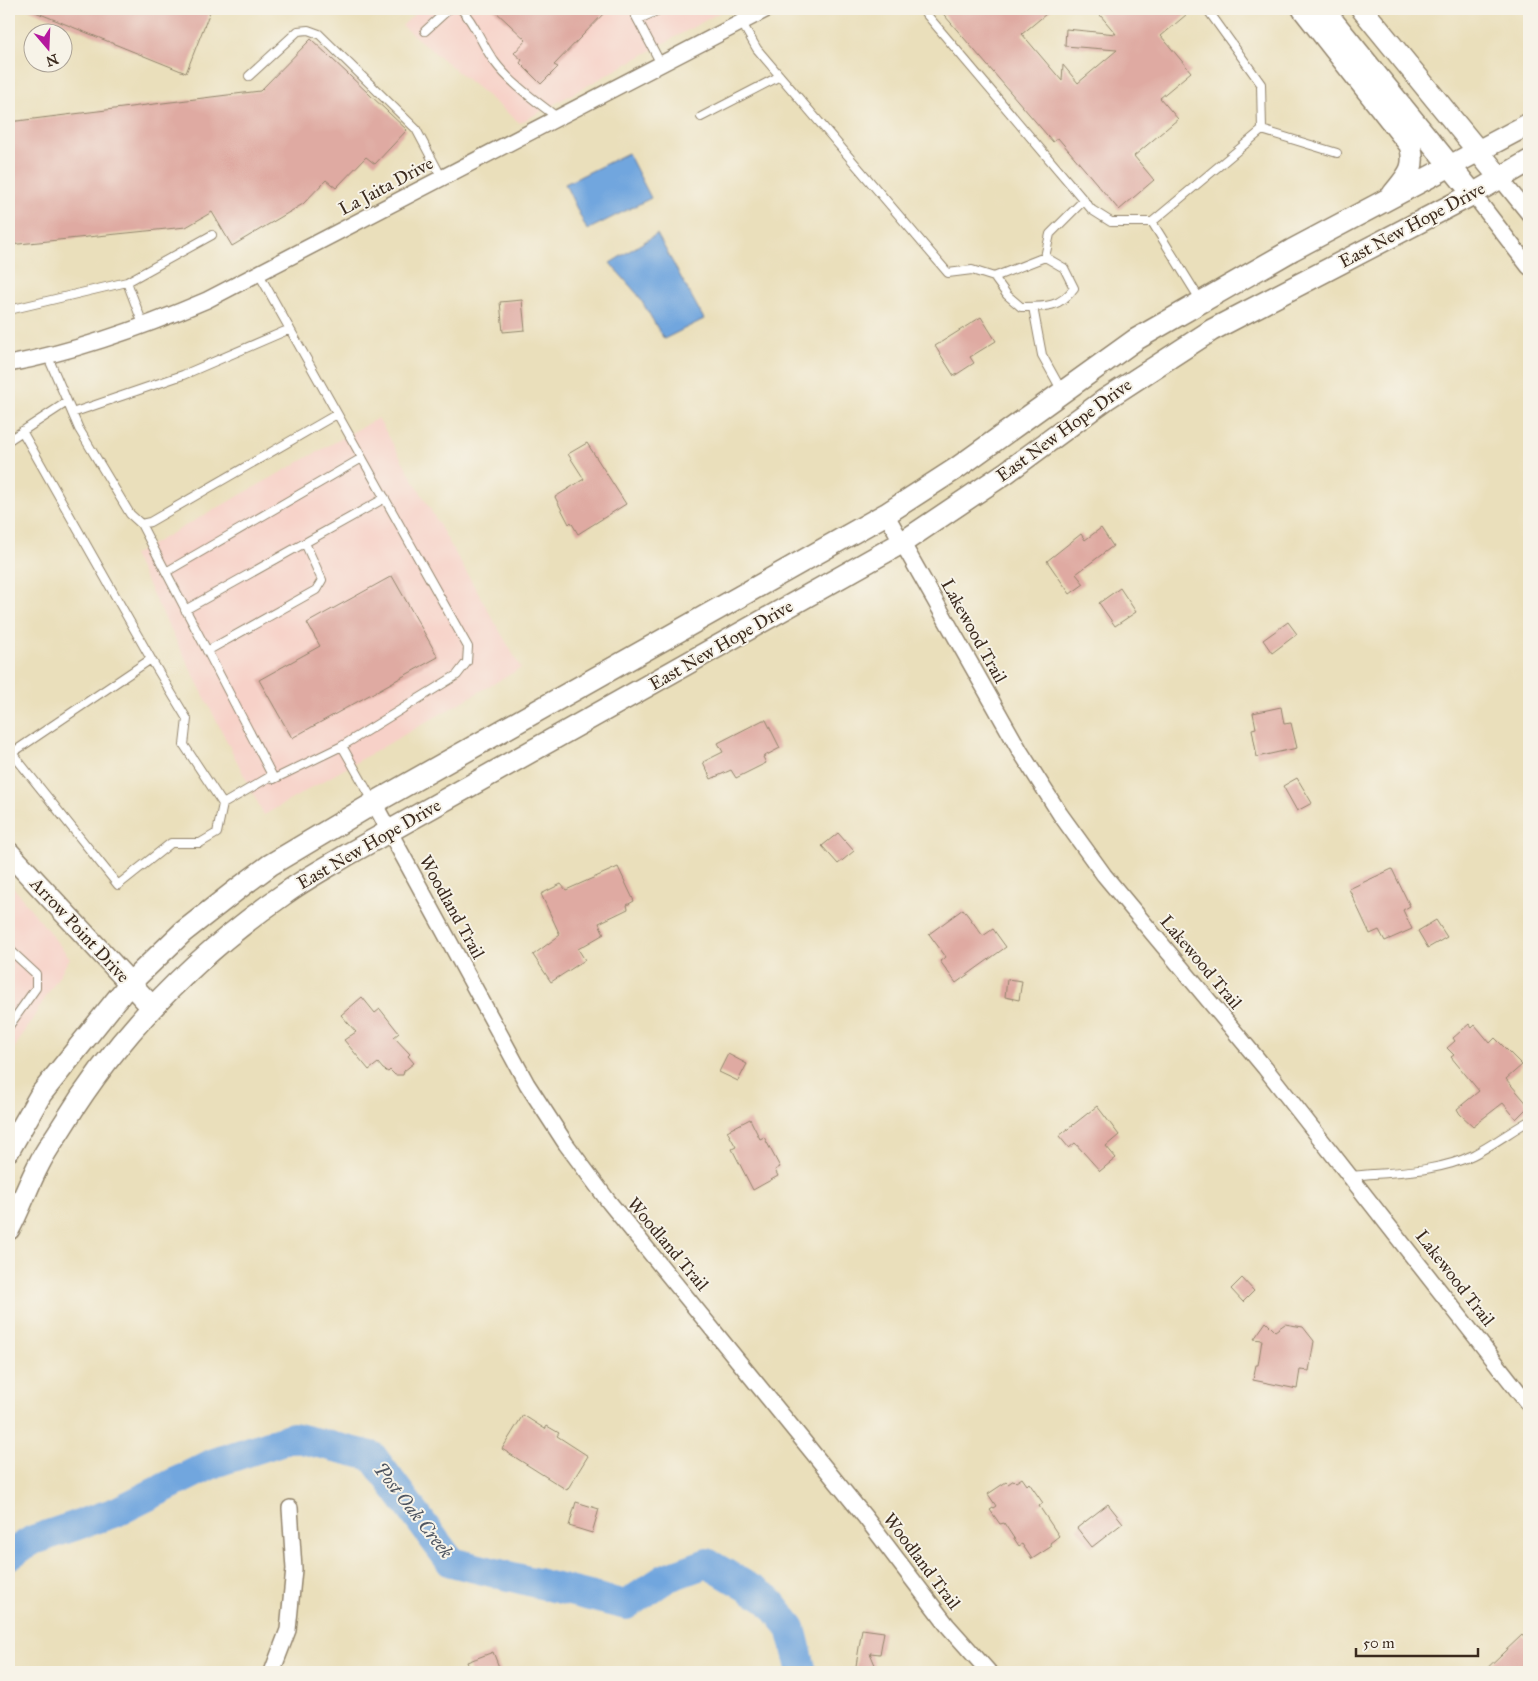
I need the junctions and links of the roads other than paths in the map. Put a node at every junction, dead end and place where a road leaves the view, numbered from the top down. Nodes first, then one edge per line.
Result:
1 (449, 9) edge
2 (460, 9) edge
3 (632, 9) edge
4 (661, 9) edge
5 (767, 9) edge
6 (922, 9) edge
7 (1207, 9) edge
8 (1303, 9) edge
9 (1323, 9) edge
10 (1362, 9) edge
11 (640, 20) junction
12 (742, 23) junction
13 (425, 31) dead end
14 (661, 64) junction
15 (249, 76) dead end
16 (780, 76) junction
17 (701, 117) dead end
18 (558, 118) junction
19 (1529, 124) edge
20 (1262, 130) junction
21 (1479, 151) junction
22 (1337, 153) dead end
23 (1529, 161) edge
24 (1451, 167) junction
25 (442, 178) junction
26 (1500, 178) junction
27 (1473, 194) junction
28 (1390, 198) junction
29 (1084, 200) junction
30 (1529, 214) edge
31 (1152, 222) junction
32 (212, 235) dead end
33 (1044, 257) junction
34 (1529, 267) edge
35 (259, 274) junction
36 (994, 277) junction
37 (127, 282) junction
38 (1202, 301) junction
39 (1033, 307) junction
40 (9, 310) edge
41 (144, 327) junction
42 (290, 329) junction
43 (48, 357) junction
44 (9, 364) edge
45 (1062, 391) junction
46 (67, 402) junction
47 (72, 413) junction
48 (337, 414) junction
49 (22, 431) junction
50 (9, 440) edge
51 (362, 458) junction
52 (385, 498) junction
53 (886, 514) junction
54 (141, 524) junction
55 (305, 542) junction
56 (902, 542) junction
57 (166, 572) junction
58 (186, 610) junction
59 (207, 651) junction
60 (151, 659) junction
61 (342, 746) junction
62 (10, 752) edge
63 (271, 776) junction
64 (374, 803) junction
65 (223, 804) junction
66 (389, 832) junction
67 (9, 853) edge
68 (9, 949) edge
69 (130, 983) junction
70 (152, 1007) junction
71 (9, 1026) edge
72 (1529, 1121) edge
73 (9, 1150) edge
74 (1351, 1176) junction
75 (9, 1229) edge
76 (1529, 1405) edge
77 (290, 1508) dead end
78 (272, 1672) edge
79 (989, 1672) edge

1 - 13 lane
2 - 18 lane
3 - 11 lane
4 - 11 lane
5 - 12 street, La Jaita Drive
6 - 29 lane
7 - 20 lane
8 - 28 street
9 - 24 street
10 - 21 street
11 - 14 lane
12 - 14 street, La Jaita Drive
12 - 16 lane
14 - 18 street, La Jaita Drive
15 - 25 lane
16 - 17 lane
16 - 36 lane
18 - 25 street, La Jaita Drive
19 - 21 street, East New Hope Drive
20 - 22 lane
20 - 31 lane
21 - 24 street, East New Hope Drive
21 - 26 street
23 - 26 street, East New Hope Drive
24 - 27 street
24 - 28 street, East New Hope Drive
25 - 35 street, La Jaita Drive
26 - 27 street, East New Hope Drive
26 - 30 street
27 - 34 street
27 - 56 street, East New Hope Drive
28 - 38 street, East New Hope Drive
29 - 31 lane
29 - 33 lane
31 - 38 lane
32 - 37 lane
33 - 36 lane
33 - 39 lane
35 - 41 street, La Jaita Drive
35 - 42 lane
36 - 39 lane
37 - 40 lane
37 - 41 lane
38 - 45 street, East New Hope Drive
39 - 45 lane
41 - 43 street, La Jaita Drive
42 - 47 lane
42 - 48 lane
43 - 44 street, La Jaita Drive
43 - 46 lane
45 - 53 street, East New Hope Drive
46 - 47 lane
46 - 49 lane
47 - 54 lane
48 - 51 lane
48 - 54 lane
49 - 50 lane
49 - 60 lane
51 - 52 lane
51 - 57 lane
52 - 55 lane
52 - 61 lane
53 - 56 street, Lakewood Trail
53 - 64 street, East New Hope Drive
54 - 57 lane
55 - 58 lane
55 - 59 lane
56 - 66 street, East New Hope Drive
56 - 74 street, Lakewood Trail
57 - 58 lane
58 - 59 lane
59 - 63 lane
60 - 62 lane
60 - 65 lane
61 - 63 lane
61 - 64 lane
62 - 65 lane
63 - 65 lane
64 - 66 street, Woodland Trail
64 - 69 street, East New Hope Drive
66 - 70 street, East New Hope Drive
66 - 79 street, Woodland Trail
67 - 69 street, Arrow Point Drive
68 - 71 lane
69 - 70 street, Arrow Point Drive
69 - 73 street, East New Hope Drive
70 - 75 street, East New Hope Drive
72 - 74 lane
74 - 76 street, Lakewood Trail
77 - 78 street

